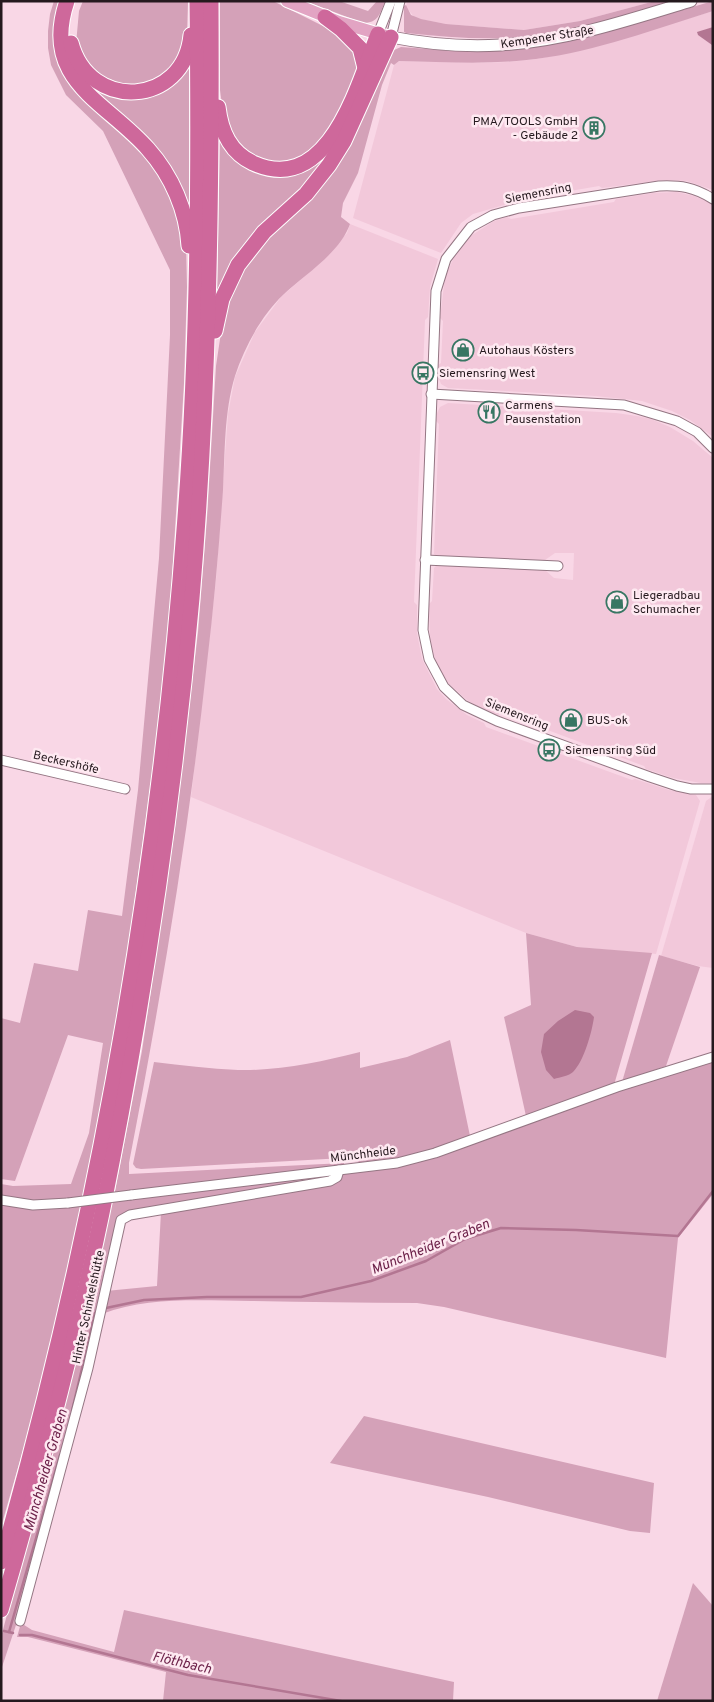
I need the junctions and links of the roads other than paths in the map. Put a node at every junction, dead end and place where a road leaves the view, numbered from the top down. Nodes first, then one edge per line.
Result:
1 (68, 1) edge
2 (78, 1) edge
3 (196, 1) edge
4 (211, 1) edge
5 (287, 1) edge
6 (391, 1) edge
7 (400, 1) edge
8 (691, 1) edge
9 (325, 17) junction
10 (211, 27) junction
11 (384, 36) junction
12 (365, 68) junction
13 (713, 199) edge
14 (194, 337) junction
15 (206, 379) junction
16 (431, 394) junction
17 (713, 448) edge
18 (425, 560) junction
19 (558, 566) dead end
20 (1, 760) edge
21 (124, 789) dead end
22 (713, 789) edge
23 (713, 1057) edge
24 (339, 1170) junction
25 (1, 1200) edge
26 (1, 1562) edge
27 (1, 1610) edge
28 (20, 1621) dead end

1 - 14 highway
2 - 3 highway
3 - 14 highway
4 - 10 highway
5 - 9 main road, Kempener Straße
6 - 11 street
7 - 11 street
8 - 11 main road, Kempener Straße
9 - 11 main road, Kempener Straße
9 - 12 highway
10 - 12 highway
10 - 15 highway
11 - 12 highway
11 - 15 highway
13 - 16 street, Siemensring
14 - 26 highway
15 - 27 highway
16 - 17 street
16 - 18 street, Siemensring
18 - 19 street
18 - 22 street, Siemensring
20 - 21 street, Beckershöfe
23 - 24 street, Münchheide
24 - 25 street, Münchheide, bridge
24 - 28 street, Hinter Schinkelshütte

